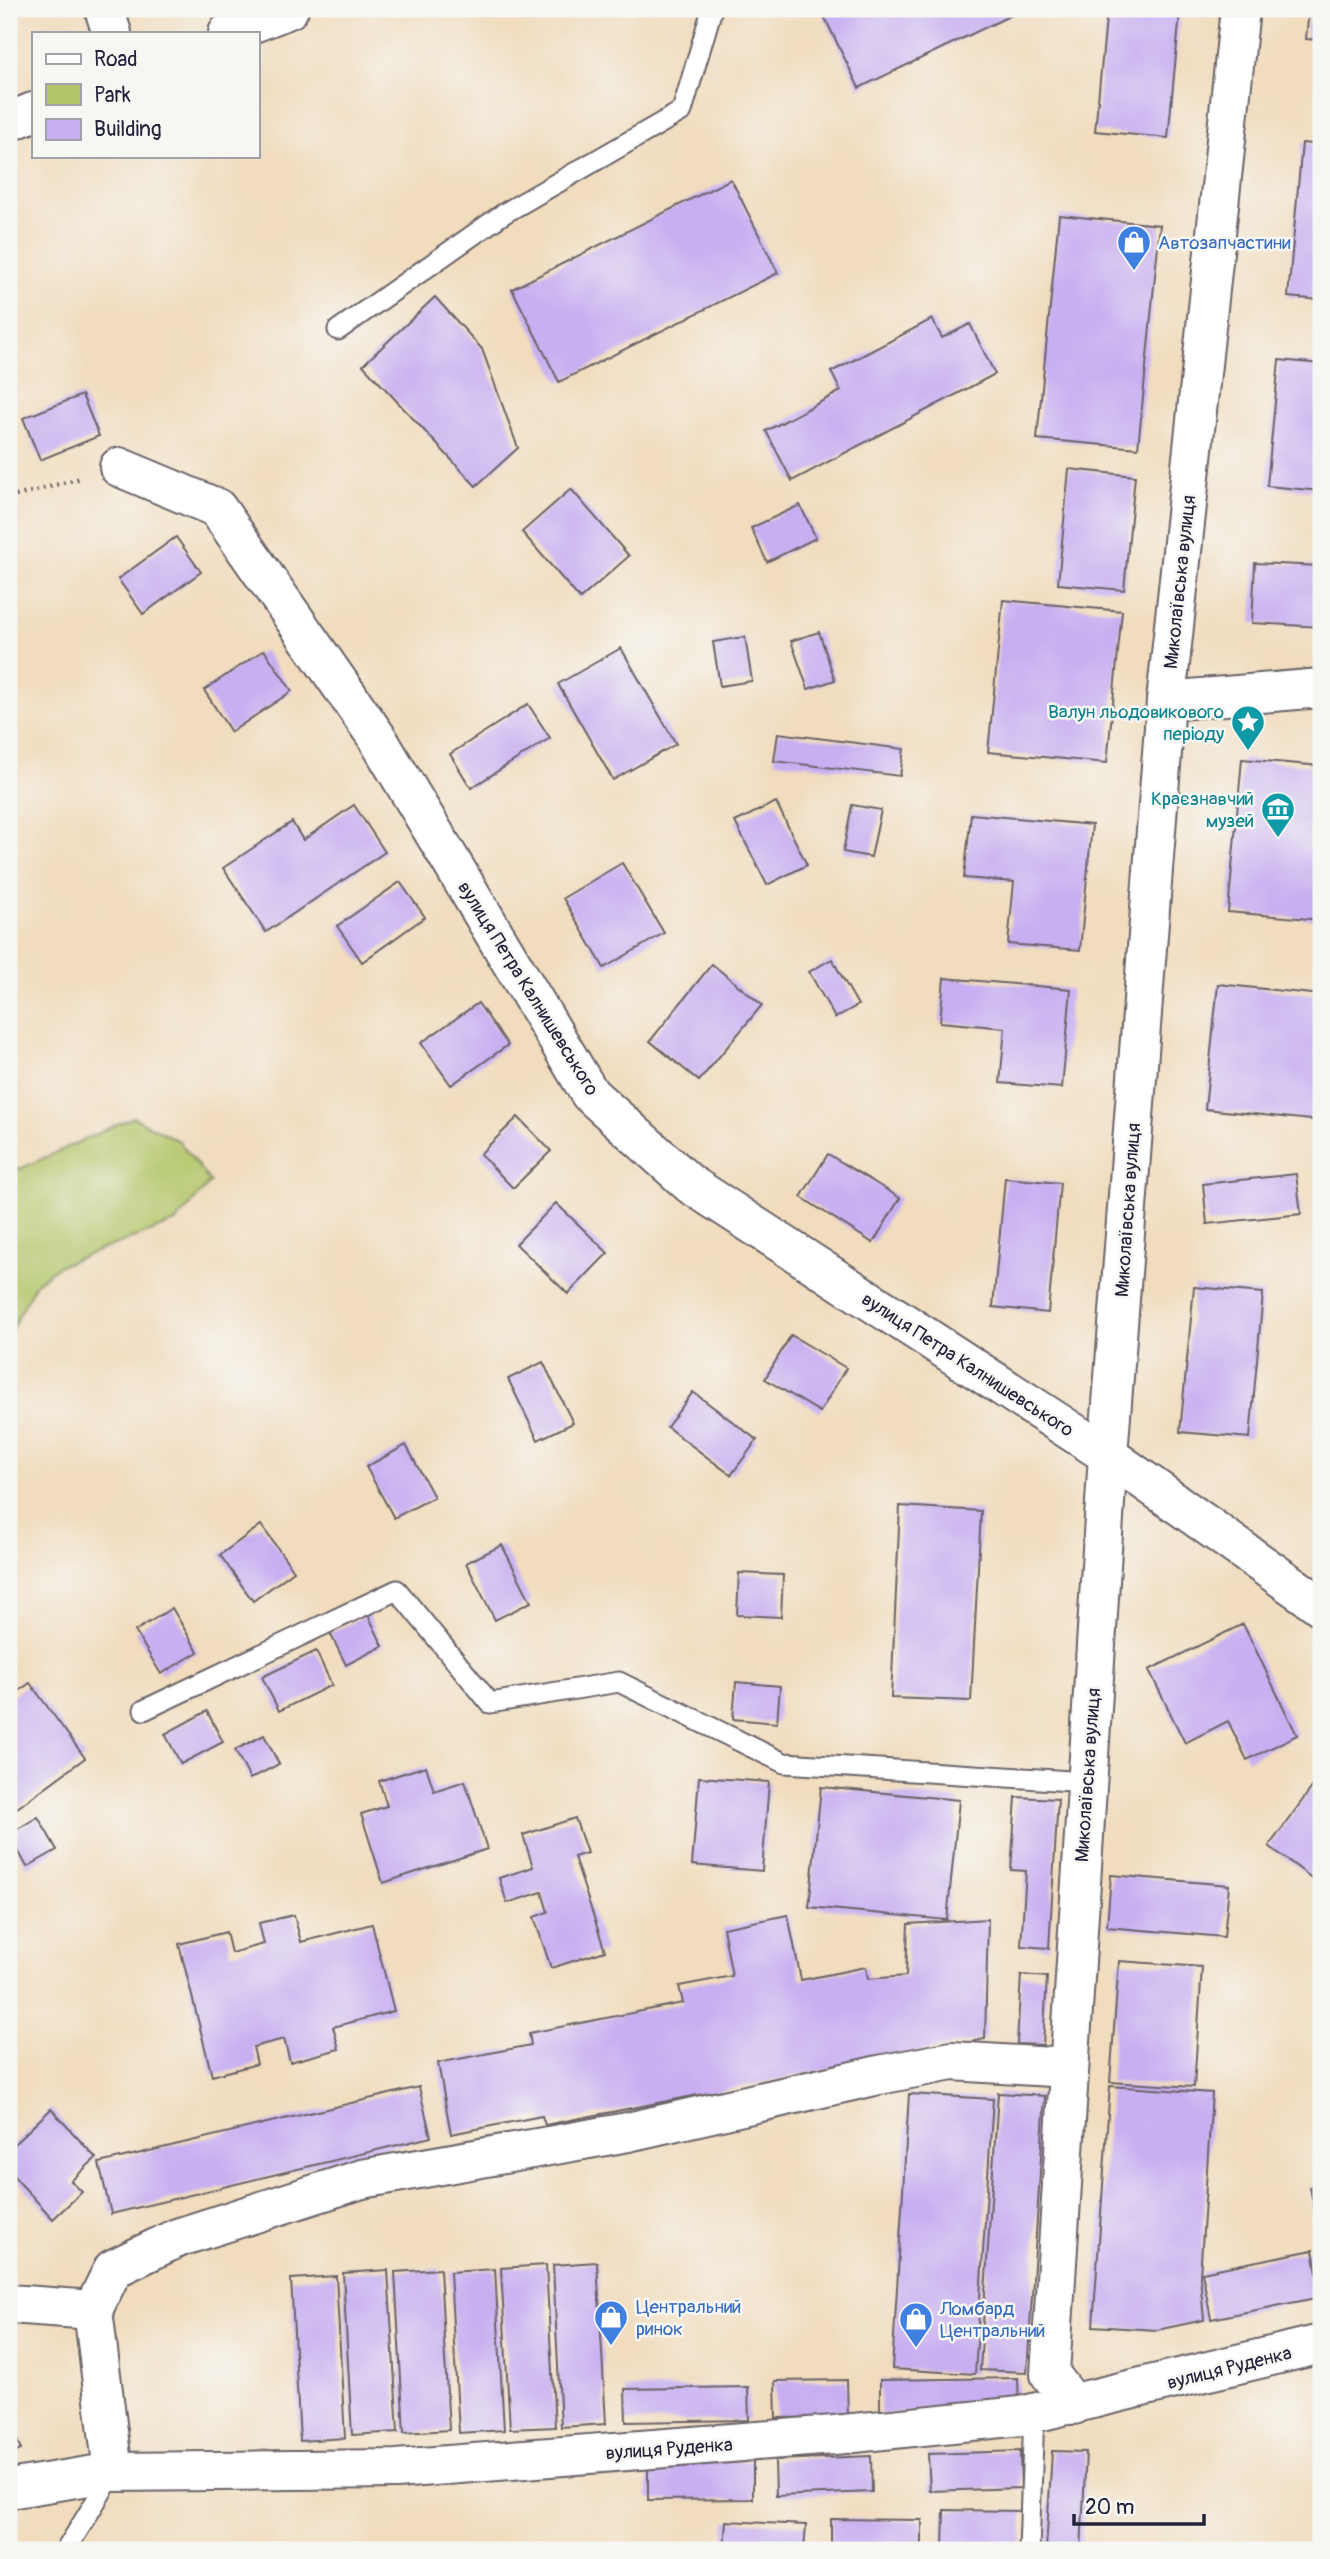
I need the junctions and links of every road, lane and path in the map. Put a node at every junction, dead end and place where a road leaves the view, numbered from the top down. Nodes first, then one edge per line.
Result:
1 (104, 9) edge
2 (289, 9) edge
3 (712, 9) edge
4 (1240, 9) edge
5 (113, 32) edge
6 (231, 32) edge
7 (32, 112) edge
8 (9, 122) edge
9 (338, 330) dead end
10 (119, 467) joint
11 (9, 498) edge
12 (1321, 688) edge
13 (1166, 701) junction
14 (1108, 1455) junction
15 (1321, 1606) edge
16 (144, 1710) dead end
17 (1087, 1782) junction
18 (1069, 2068) junction
19 (9, 2304) edge
20 (93, 2311) junction
21 (1321, 2344) edge
22 (1074, 2405) junction
23 (1034, 2413) junction
24 (113, 2472) junction
25 (9, 2489) edge
26 (66, 2550) edge
27 (1030, 2550) edge

1 - 5 street
2 - 6 street
3 - 9 lane
4 - 13 street, Миколаївська вулиця
7 - 8 street
10 - 11 path
10 - 14 street, вулиця Петра Калнишевського
12 - 13 street
13 - 14 street, Миколаївська вулиця
14 - 15 street, вулиця Петра Калнишевського
14 - 17 street, Миколаївська вулиця
16 - 17 lane
17 - 18 street, Миколаївська вулиця
18 - 20 street
18 - 22 street, Миколаївська вулиця
19 - 20 street
20 - 24 street
21 - 22 street, вулиця Руденка
22 - 23 street, вулиця Руденка
23 - 24 street, вулиця Руденка
23 - 27 lane
24 - 25 street, вулиця Руденка
24 - 26 lane

